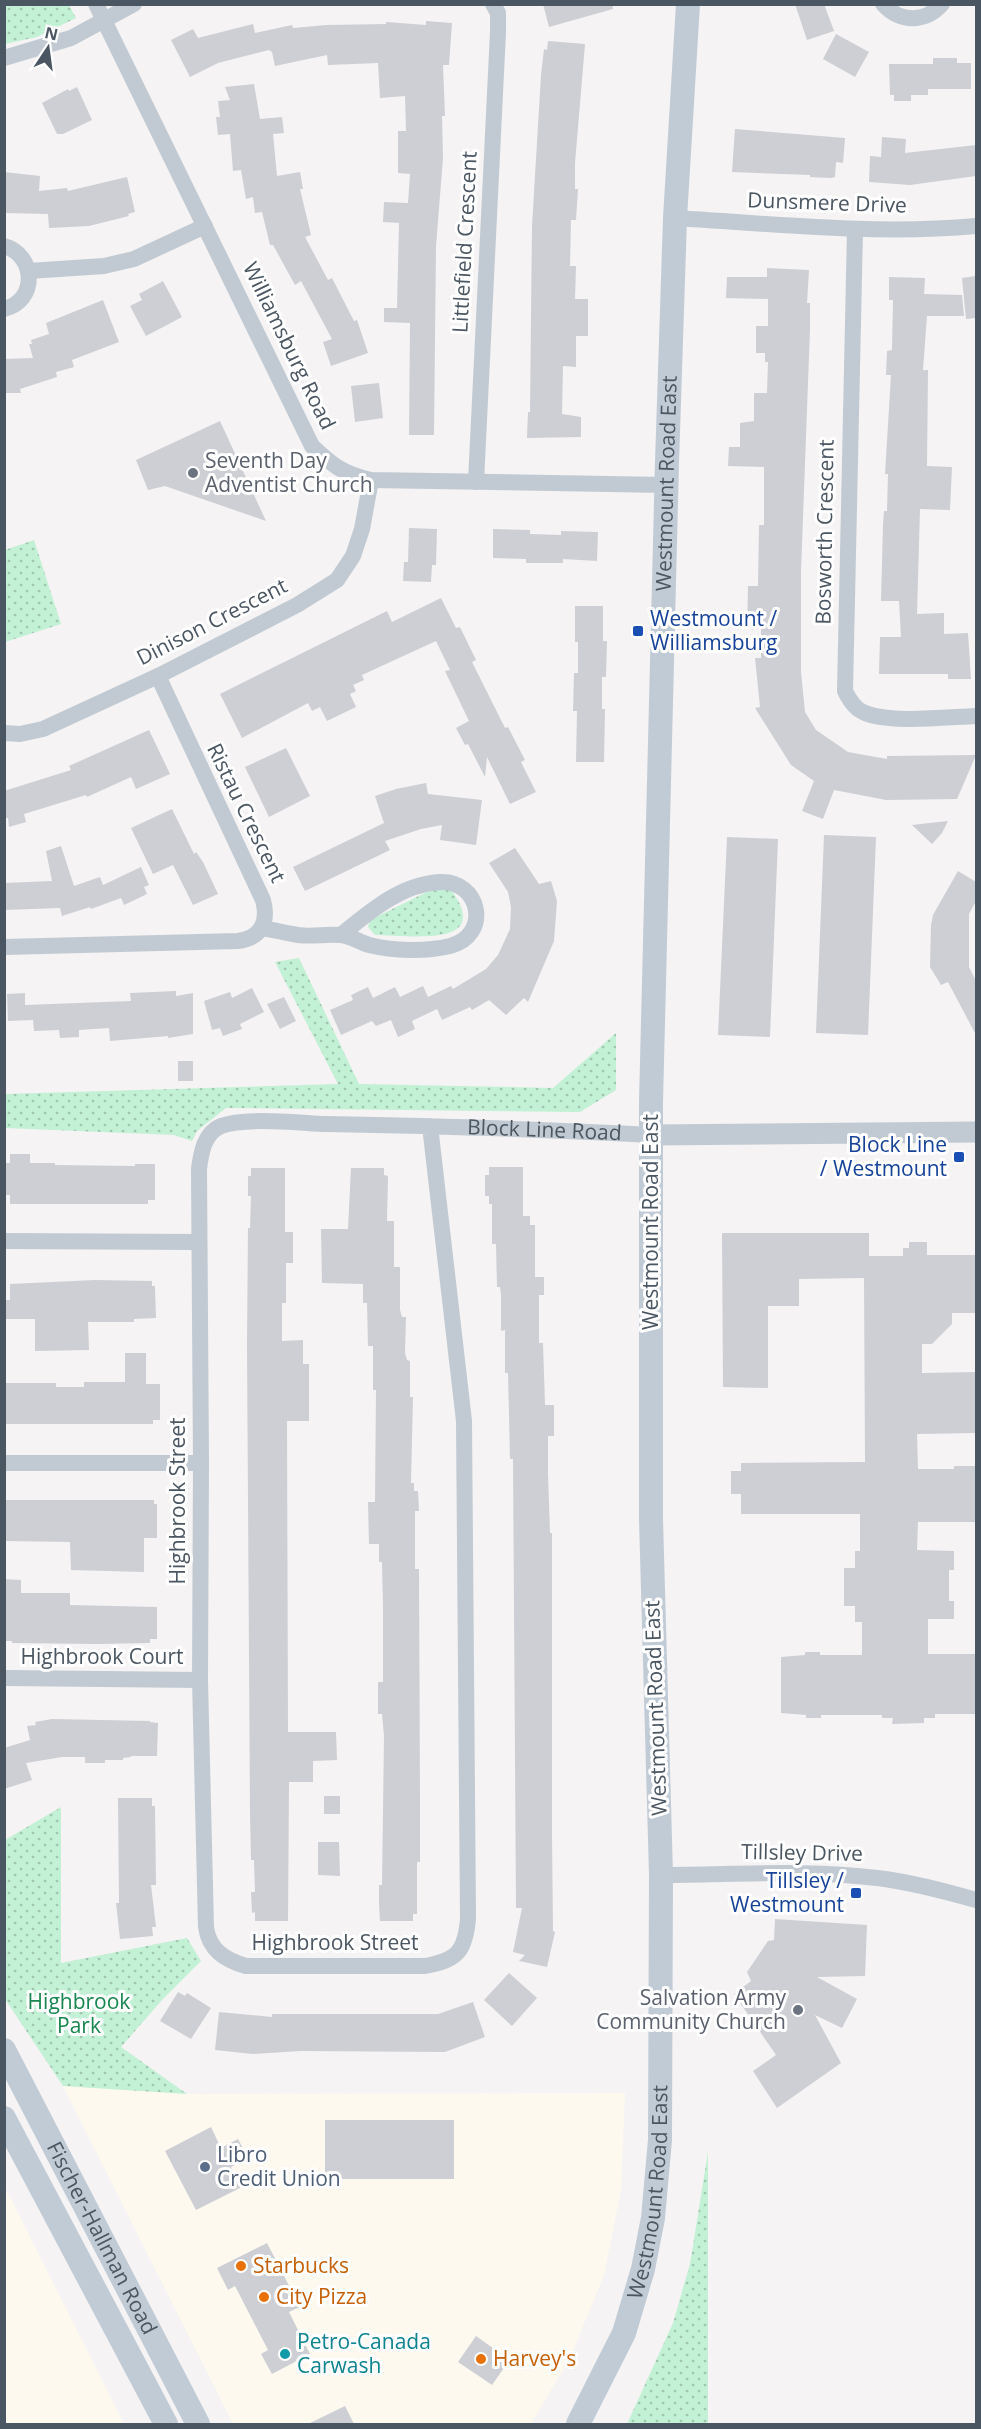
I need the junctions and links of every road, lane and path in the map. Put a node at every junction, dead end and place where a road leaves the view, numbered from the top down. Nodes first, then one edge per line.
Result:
1 (96, 4) edge
2 (135, 4) edge
3 (493, 4) edge
4 (688, 4) edge
5 (884, 4) edge
6 (942, 4) edge
7 (104, 22) junction
8 (4, 58) edge
9 (675, 218) junction
10 (205, 226) junction
11 (976, 226) edge
12 (855, 230) junction
13 (4, 246) edge
14 (29, 271) junction
15 (4, 309) edge
16 (371, 480) junction
17 (476, 482) junction
18 (666, 485) junction
19 (158, 676) junction
20 (976, 716) edge
21 (4, 733) edge
22 (262, 928) junction
23 (341, 935) junction
24 (4, 947) edge
25 (221, 1126) joint
26 (430, 1126) junction
27 (976, 1132) edge
28 (651, 1135) junction
29 (4, 1241) edge
30 (199, 1242) junction
31 (4, 1463) edge
32 (201, 1463) junction
33 (4, 1678) edge
34 (200, 1680) junction
35 (661, 1875) junction
36 (976, 1900) edge
37 (4, 2050) edge
38 (4, 2118) edge
39 (166, 2424) edge
40 (198, 2424) edge
41 (578, 2424) edge

1 - 7 street, Williamsburg Road
2 - 7 street
3 - 17 street, Littlefield Crescent
4 - 9 main road, Westmount Road East
5 - 6 street
7 - 8 street
7 - 10 street, Williamsburg Road
9 - 12 street, Dunsmere Drive
9 - 18 main road, Westmount Road East
10 - 14 street
10 - 16 street, Williamsburg Road
11 - 12 street, Dunsmere Drive
12 - 20 street, Bosworth Crescent
13 - 14 street
14 - 15 street
16 - 17 street, Williamsburg Road
16 - 19 street, Dinison Crescent
17 - 18 street, Williamsburg Road
18 - 28 main road, Westmount Road East
19 - 21 street, Dinison Crescent
19 - 22 street, Ristau Crescent
22 - 23 street
22 - 24 street
23 - 23 street
25 - 26 street, Block Line Road
25 - 30 street, Highbrook Street
26 - 28 street, Block Line Road
26 - 34 street, Highbrook Street
27 - 28 street, Block Line Road
28 - 35 main road, Westmount Road East
29 - 30 street
30 - 32 street, Highbrook Street
31 - 32 street
32 - 34 street, Highbrook Street
33 - 34 street, Highbrook Court
35 - 36 street, Tillsley Drive
35 - 41 main road, Westmount Road East
37 - 40 main road, Fischer-Hallman Road
38 - 39 main road, Fischer-Hallman Road

